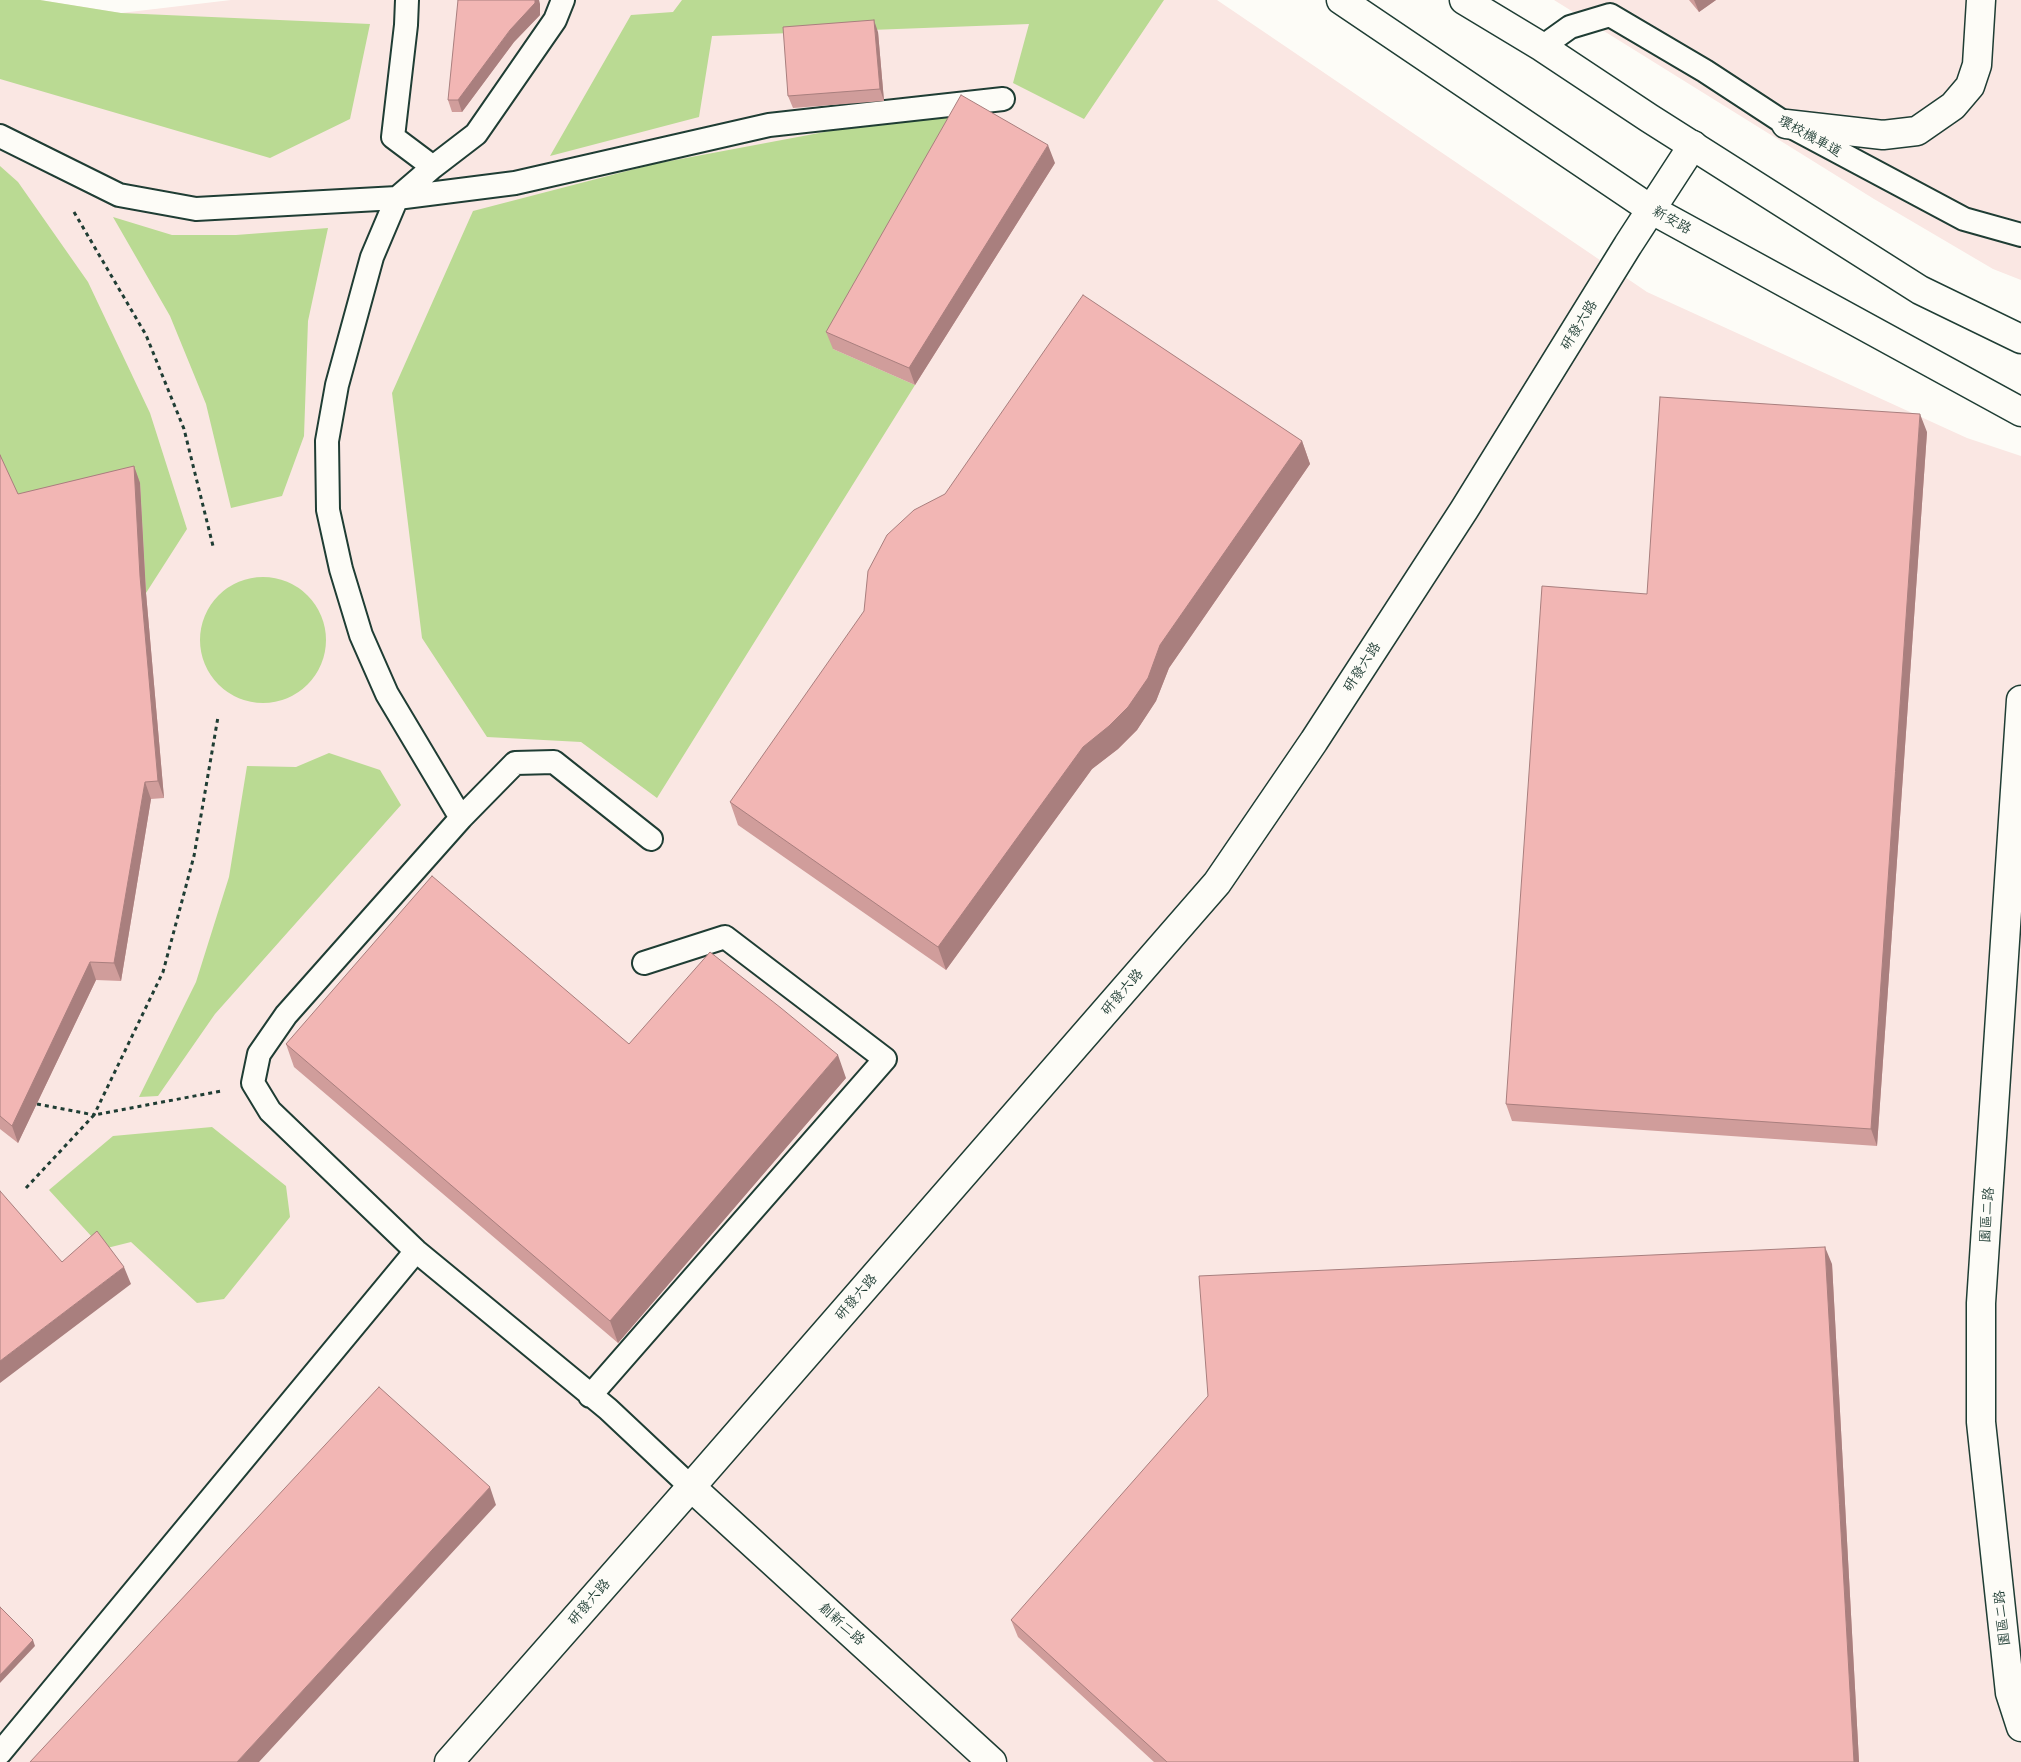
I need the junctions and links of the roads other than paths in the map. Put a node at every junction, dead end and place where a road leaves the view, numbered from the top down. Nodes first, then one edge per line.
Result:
1 (407, 0) edge
2 (563, 0) edge
3 (1341, 0) edge
4 (1464, 0) edge
5 (1981, 0) edge
6 (1542, 47) junction
7 (1002, 99) dead end
8 (1786, 124) junction
9 (0, 136) edge
10 (1693, 145) junction
11 (433, 167) junction
12 (397, 198) junction
13 (1652, 210) junction
14 (2021, 235) edge
15 (2021, 339) edge
16 (2021, 412) edge
17 (2021, 700) edge
18 (461, 818) junction
19 (650, 839) dead end
20 (644, 963) dead end
21 (416, 1250) junction
22 (590, 1396) junction
23 (691, 1487) junction
24 (2016, 1692) edge
25 (2021, 1727) edge
26 (0, 1753) edge
27 (448, 1762) edge
28 (992, 1762) edge

1 - 11 lane
2 - 11 lane
3 - 13 street, 新安路
4 - 6 street
5 - 8 street
6 - 8 lane, 環校機車道
6 - 10 street
7 - 12 lane
8 - 14 lane, 環校機車道
9 - 12 lane
10 - 13 street, 研發六路
10 - 15 street
11 - 12 lane
12 - 18 lane
13 - 16 street, 新安路
13 - 23 street, 研發六路
17 - 24 street, 園區二路
18 - 19 lane
18 - 21 lane
20 - 22 lane
21 - 22 lane
21 - 26 lane
22 - 23 lane
23 - 27 street, 研發六路
23 - 28 street, 創新二路
24 - 25 street, 園區二路

